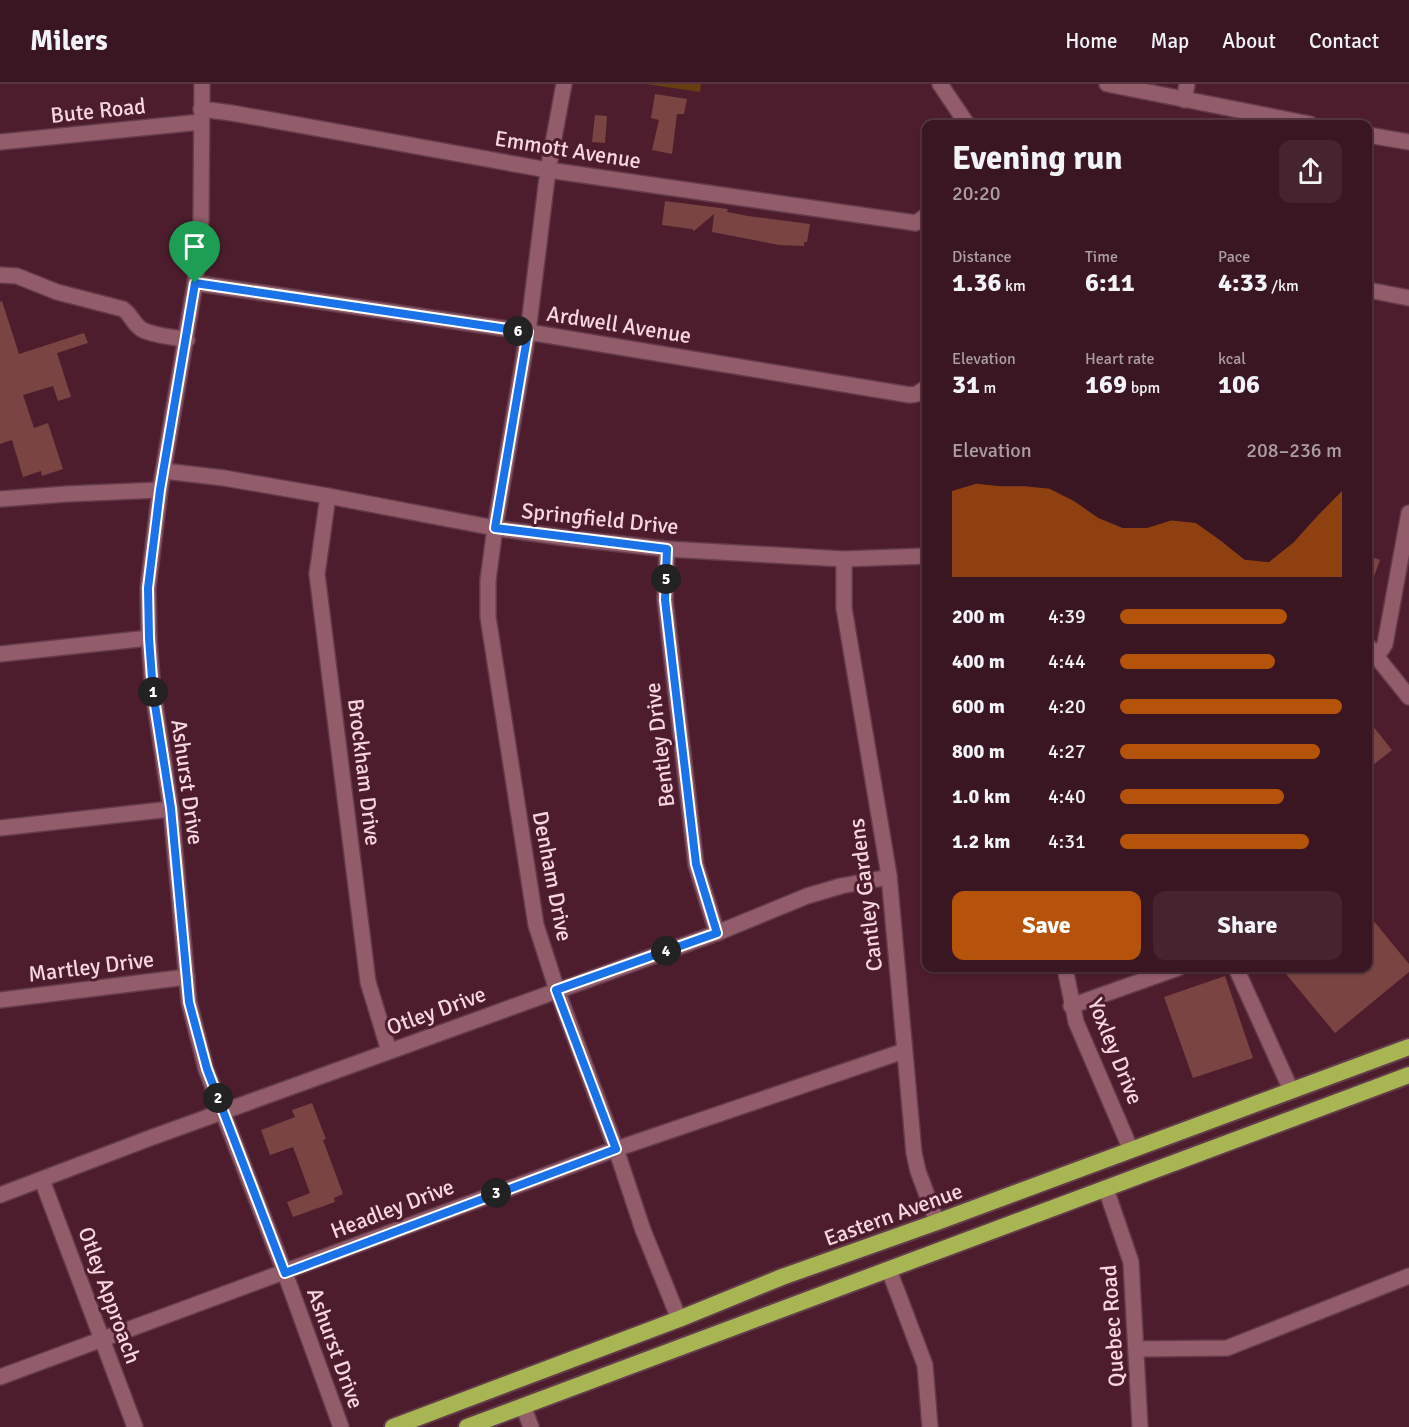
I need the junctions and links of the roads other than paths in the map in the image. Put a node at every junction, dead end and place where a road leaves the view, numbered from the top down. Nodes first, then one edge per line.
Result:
1 (202, 84) edge
2 (564, 84) edge
3 (940, 84) edge
4 (1107, 84) edge
5 (1187, 84) edge
6 (1184, 100) junction
7 (201, 116) junction
8 (964, 120) edge
9 (1289, 120) edge
10 (1372, 136) edge
11 (0, 142) edge
12 (1409, 142) edge
13 (548, 170) junction
14 (922, 219) edge
15 (0, 275) edge
16 (195, 283) junction
17 (1372, 291) edge
18 (1409, 298) edge
19 (528, 332) junction
20 (187, 340) junction
21 (922, 390) edge
22 (164, 471) junction
23 (160, 490) junction
24 (328, 496) junction
25 (0, 500) edge
26 (1409, 513) edge
27 (495, 528) junction
28 (667, 549) junction
29 (922, 556) edge
30 (844, 559) junction
31 (149, 638) junction
32 (1372, 653) edge
33 (0, 654) edge
34 (1372, 656) edge
35 (1409, 697) edge
36 (171, 808) junction
37 (0, 828) edge
38 (889, 877) junction
39 (717, 933) junction
40 (1066, 972) edge
41 (1167, 972) edge
42 (1238, 972) edge
43 (187, 977) junction
44 (556, 990) junction
45 (0, 1000) edge
46 (1071, 1006) junction
47 (1409, 1047) edge
48 (389, 1051) junction
49 (904, 1051) junction
50 (1409, 1075) edge
51 (1291, 1090) junction
52 (223, 1112) junction
53 (616, 1149) junction
54 (1131, 1150) junction
55 (42, 1180) junction
56 (1106, 1189) junction
57 (0, 1195) edge
58 (938, 1222) junction
59 (889, 1270) junction
60 (285, 1273) junction
61 (1409, 1276) edge
62 (679, 1319) junction
63 (103, 1339) junction
64 (1137, 1349) junction
65 (0, 1377) edge
66 (523, 1406) junction
67 (135, 1427) edge
68 (341, 1427) edge
69 (393, 1427) edge
70 (467, 1427) edge
71 (531, 1427) edge
72 (930, 1427) edge
73 (1140, 1427) edge

1 - 7 street, Ashurst Drive
2 - 13 street, Denham Drive
3 - 8 street
4 - 6 street
5 - 6 street
6 - 9 street
7 - 11 street, Bute Road
7 - 13 street, Emmott Avenue
7 - 16 street, Ashurst Drive
10 - 12 street
13 - 14 street, Emmott Avenue
13 - 19 street, Denham Drive
15 - 20 street
16 - 19 street, Ardwell Avenue
16 - 20 street, Ashurst Drive
17 - 18 street
19 - 21 street, Ardwell Avenue
19 - 27 street, Denham Drive
20 - 22 street, Ashurst Drive
22 - 23 street, Ashurst Drive
22 - 24 street, Springfield Drive
23 - 25 street
23 - 31 street, Ashurst Drive
24 - 27 street, Springfield Drive
24 - 48 street, Brockham Drive
26 - 32 street
27 - 28 street, Springfield Drive
27 - 44 street, Denham Drive
28 - 30 street, Springfield Drive
28 - 39 street, Bentley Drive
29 - 30 street, Springfield Drive
30 - 38 street, Cantley Gardens
31 - 33 street
31 - 36 street, Ashurst Drive
34 - 35 street
36 - 37 street
36 - 43 street, Ashurst Drive
38 - 39 street, Otley Drive
38 - 49 street, Cantley Gardens
39 - 44 street, Otley Drive
40 - 46 street, Yoxley Drive
41 - 46 street
42 - 51 street
43 - 45 street, Martley Drive
43 - 52 street, Ashurst Drive
44 - 48 street, Otley Drive
44 - 53 street, Denham Drive
46 - 54 street, Yoxley Drive
47 - 51 highway, Eastern Avenue
48 - 52 street, Otley Drive
49 - 53 street, Headley Drive
49 - 58 street, Cantley Gardens
50 - 56 highway
51 - 54 highway, Eastern Avenue
52 - 55 street, Otley Drive
52 - 60 street, Ashurst Drive
53 - 60 street, Headley Drive
53 - 62 street, Denham Drive
54 - 58 highway, Eastern Avenue
55 - 57 street, Otley Drive
55 - 63 street, Otley Approach
56 - 59 highway
56 - 64 street, Quebec Road
58 - 62 highway, Eastern Avenue
59 - 66 highway
59 - 72 street
60 - 63 street, Headley Drive
60 - 68 street, Ashurst Drive
61 - 64 street
62 - 69 highway, Eastern Avenue
63 - 65 street, Headley Drive
63 - 67 street, Otley Approach
64 - 73 street, Quebec Road
66 - 70 highway
66 - 71 street

